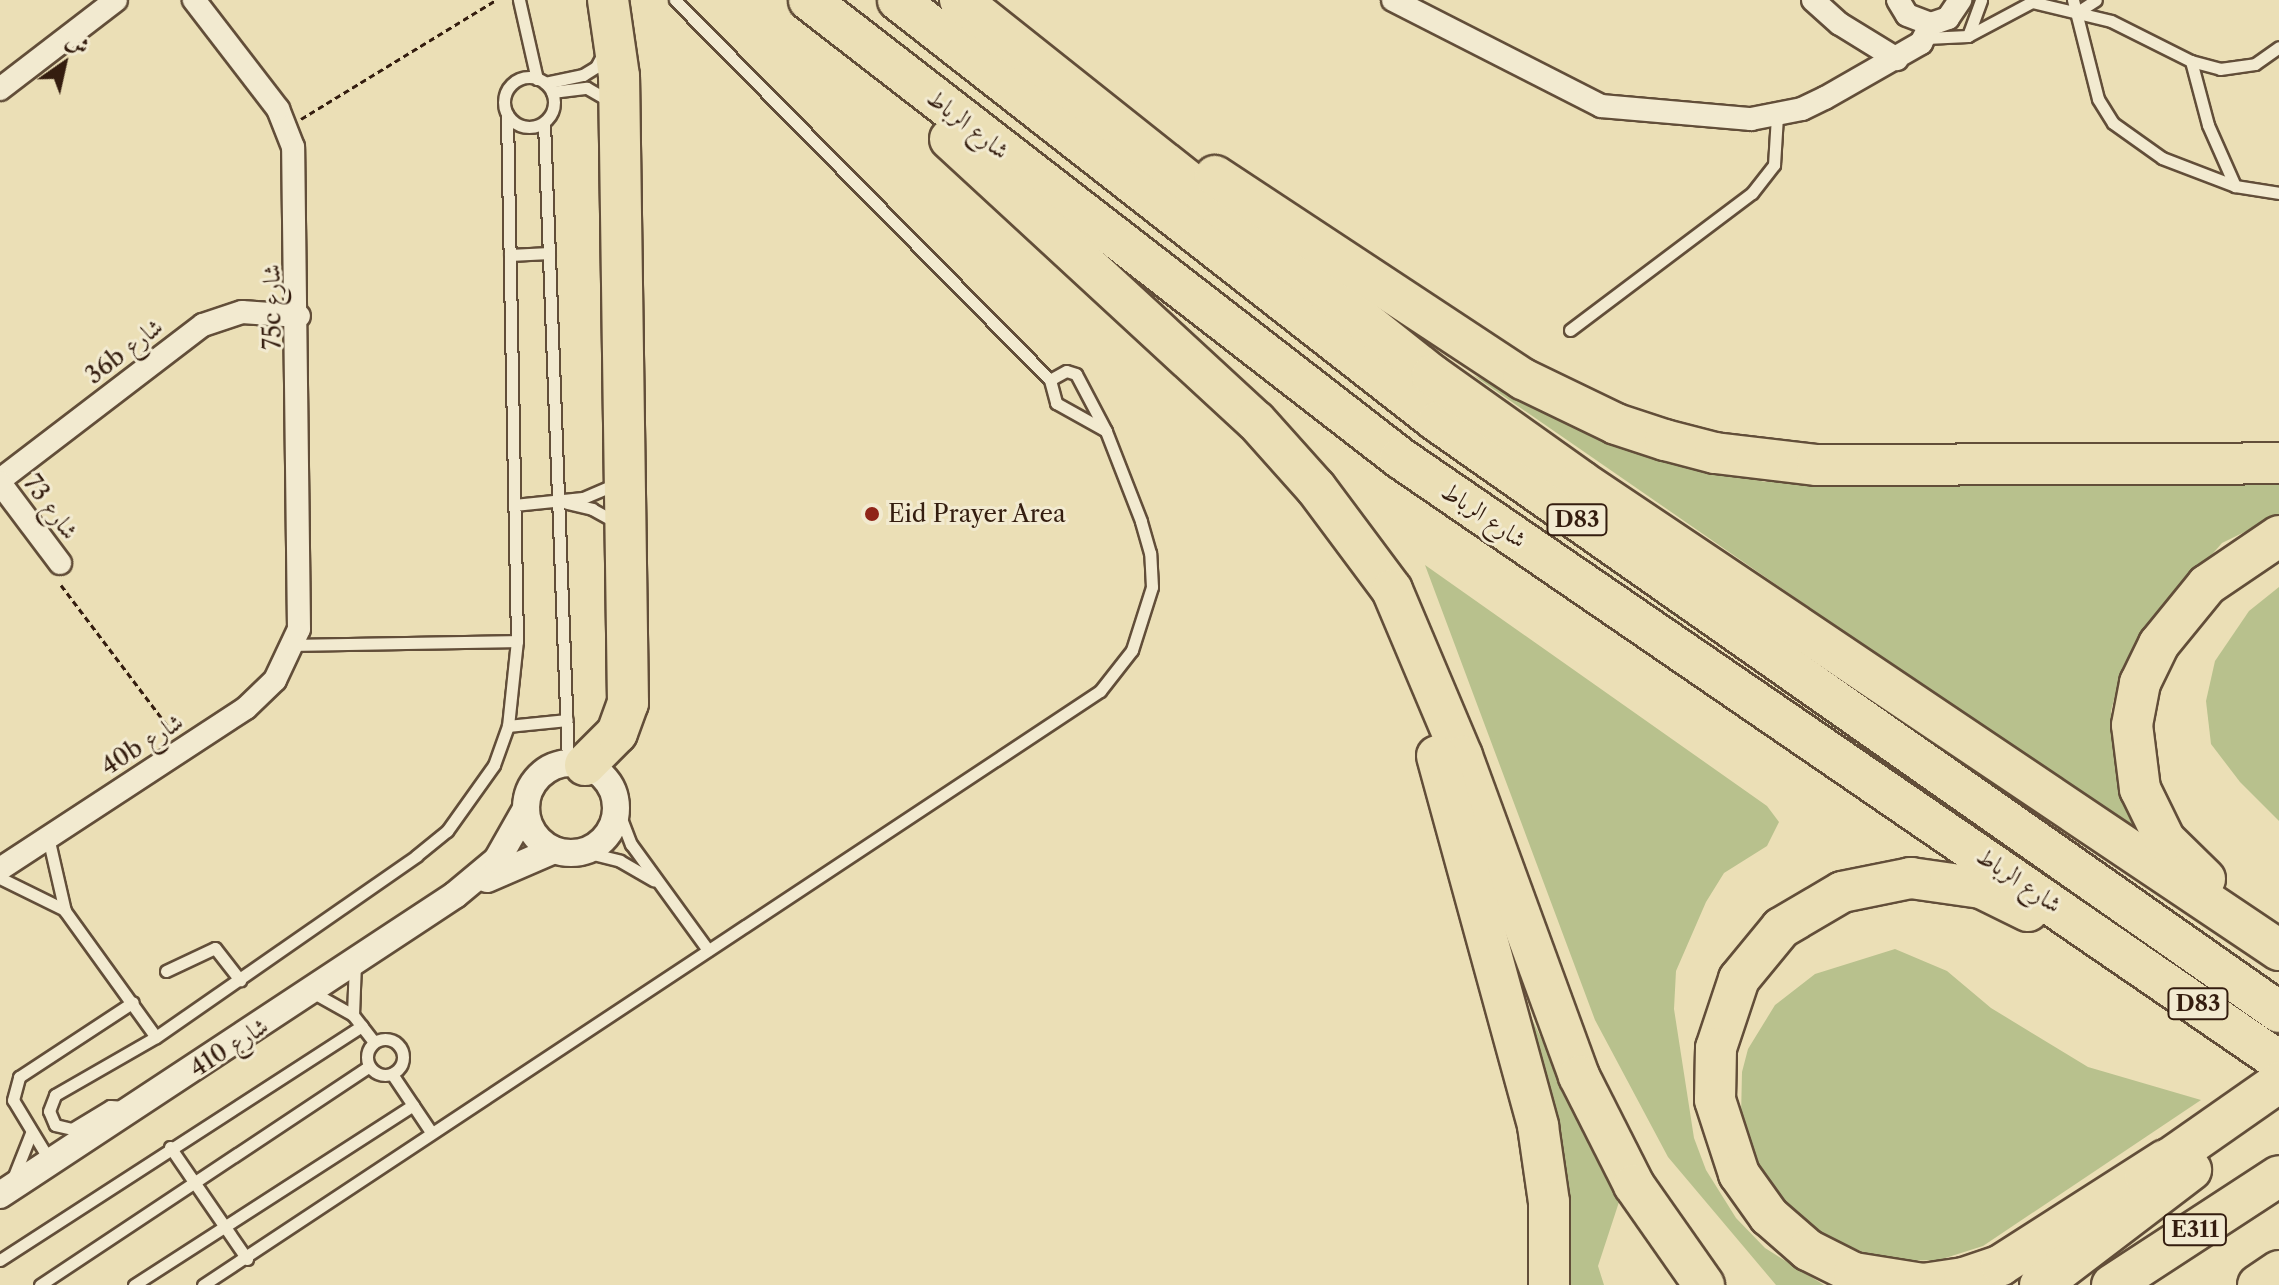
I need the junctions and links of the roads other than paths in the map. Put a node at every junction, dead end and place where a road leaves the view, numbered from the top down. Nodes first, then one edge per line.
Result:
1 (116, 0) edge
2 (194, 0) edge
3 (519, 0) edge
4 (675, 0) edge
5 (809, 0) edge
6 (898, 0) edge
7 (960, 0) edge
8 (1393, 0) edge
9 (1813, 0) edge
10 (1898, 0) edge
11 (1960, 0) edge
12 (1981, 0) edge
13 (2073, 0) edge
14 (2096, 0) edge
15 (609, 4) edge
16 (2079, 11) junction
17 (1928, 31) junction
18 (1968, 36) junction
19 (1008, 38) junction
20 (867, 46) junction
21 (2279, 47) edge
22 (1897, 59) junction
23 (2191, 61) junction
24 (545, 84) junction
25 (0, 89) edge
26 (507, 114) junction
27 (620, 114) junction
28 (1777, 116) junction
29 (544, 123) junction
30 (2235, 186) junction
31 (2279, 193) edge
32 (549, 253) junction
33 (510, 255) junction
34 (299, 316) junction
35 (1570, 330) dead end
36 (1050, 380) junction
37 (1106, 431) junction
38 (2279, 436) edge
39 (2279, 463) edge
40 (1962, 465) junction
41 (623, 479) junction
42 (0, 482) edge
43 (559, 502) junction
44 (514, 505) junction
45 (625, 530) junction
46 (2279, 536) edge
47 (57, 558) road end
48 (1392, 590) junction
49 (517, 641) junction
50 (295, 645) junction
51 (567, 720) junction
52 (508, 726) junction
53 (577, 764) junction
54 (617, 808) junction
55 (526, 809) junction
56 (48, 836) junction
57 (554, 850) junction
58 (585, 852) junction
59 (0, 869) edge
60 (0, 878) edge
61 (664, 888) junction
62 (455, 895) junction
63 (65, 911) junction
64 (2279, 933) edge
65 (708, 950) junction
66 (2279, 950) edge
67 (2133, 957) junction
68 (355, 963) junction
69 (166, 971) dead end
70 (240, 980) junction
71 (312, 992) junction
72 (133, 1002) junction
73 (2278, 1011) edge
74 (353, 1015) junction
75 (362, 1026) junction
76 (156, 1037) junction
77 (374, 1042) junction
78 (2274, 1064) edge
79 (369, 1066) junction
80 (392, 1074) junction
81 (413, 1105) junction
82 (2279, 1107) edge
83 (130, 1112) junction
84 (431, 1132) junction
85 (31, 1133) junction
86 (170, 1147) junction
87 (2165, 1160) junction
88 (50, 1162) junction
89 (2279, 1176) edge
90 (194, 1183) junction
91 (3, 1194) edge
92 (225, 1227) junction
93 (247, 1259) junction
94 (0, 1260) edge
95 (2279, 1271) edge
96 (40, 1285) edge
97 (134, 1285) edge
98 (203, 1285) edge
99 (1549, 1285) edge
100 (1704, 1285) edge
101 (1998, 1285) edge
102 (2040, 1285) edge
103 (2112, 1285) edge
104 (2258, 1285) edge

1 - 25 street
2 - 34 street, 75c شارع
3 - 24 lane
4 - 36 lane
5 - 20 highway, شارع الرباط / D83
6 - 73 highway, شارع الرباط / D83
7 - 19 highway
8 - 28 street
9 - 22 street
10 - 17 street
11 - 17 street
12 - 18 lane
13 - 16 lane
14 - 16 lane
15 - 24 lane
15 - 27 highway
16 - 18 lane
16 - 23 lane
16 - 30 lane
17 - 18 lane
17 - 22 street
19 - 40 highway
19 - 66 highway
20 - 48 highway
20 - 67 highway, شارع الرباط / D83
21 - 23 lane
22 - 28 street
23 - 30 lane
24 - 26 lane
24 - 27 lane
24 - 29 lane
26 - 29 lane
26 - 33 lane
27 - 41 highway
28 - 35 lane
29 - 32 lane
30 - 31 lane
32 - 33 lane
32 - 43 lane
33 - 44 lane
34 - 42 street, 36b شارع
34 - 50 street, 75c شارع
36 - 37 lane
36 - 37 lane
37 - 65 lane
38 - 40 highway
39 - 40 highway
41 - 43 lane
41 - 45 highway
42 - 47 street, شارع 73
43 - 44 lane
43 - 45 lane
43 - 51 lane
44 - 49 lane
45 - 53 highway
46 - 64 highway
48 - 99 highway
48 - 100 highway
49 - 50 lane
49 - 52 lane
50 - 56 street, 40b شارع
51 - 52 lane
51 - 53 lane
52 - 70 lane
53 - 54 street
53 - 55 street
54 - 58 street
54 - 61 lane
55 - 57 street
55 - 62 street, شارع 410
56 - 59 street, 40b شارع
56 - 63 lane
57 - 58 street
57 - 62 street, شارع 410
58 - 61 lane
60 - 63 lane
61 - 65 lane
62 - 68 street, شارع 410
63 - 72 lane
65 - 84 lane
67 - 78 highway, شارع الرباط / D83
67 - 87 highway
68 - 71 street, شارع 410
68 - 74 lane
69 - 70 lane
70 - 76 lane
71 - 74 lane
71 - 83 street, شارع 410
72 - 76 lane
72 - 85 lane
74 - 75 lane
75 - 77 lane
75 - 86 lane
76 - 83 lane
77 - 79 lane
77 - 80 lane
78 - 87 highway
79 - 80 lane
79 - 90 lane
80 - 81 lane
81 - 84 lane
81 - 92 lane
82 - 102 highway
83 - 88 street, شارع 410
84 - 93 lane
85 - 88 lane
85 - 91 lane
86 - 90 lane
86 - 94 lane
87 - 101 highway
88 - 91 street, شارع 410
89 - 103 highway, E311
90 - 92 lane
90 - 96 lane
92 - 93 lane
92 - 97 lane
93 - 98 lane
95 - 104 highway

